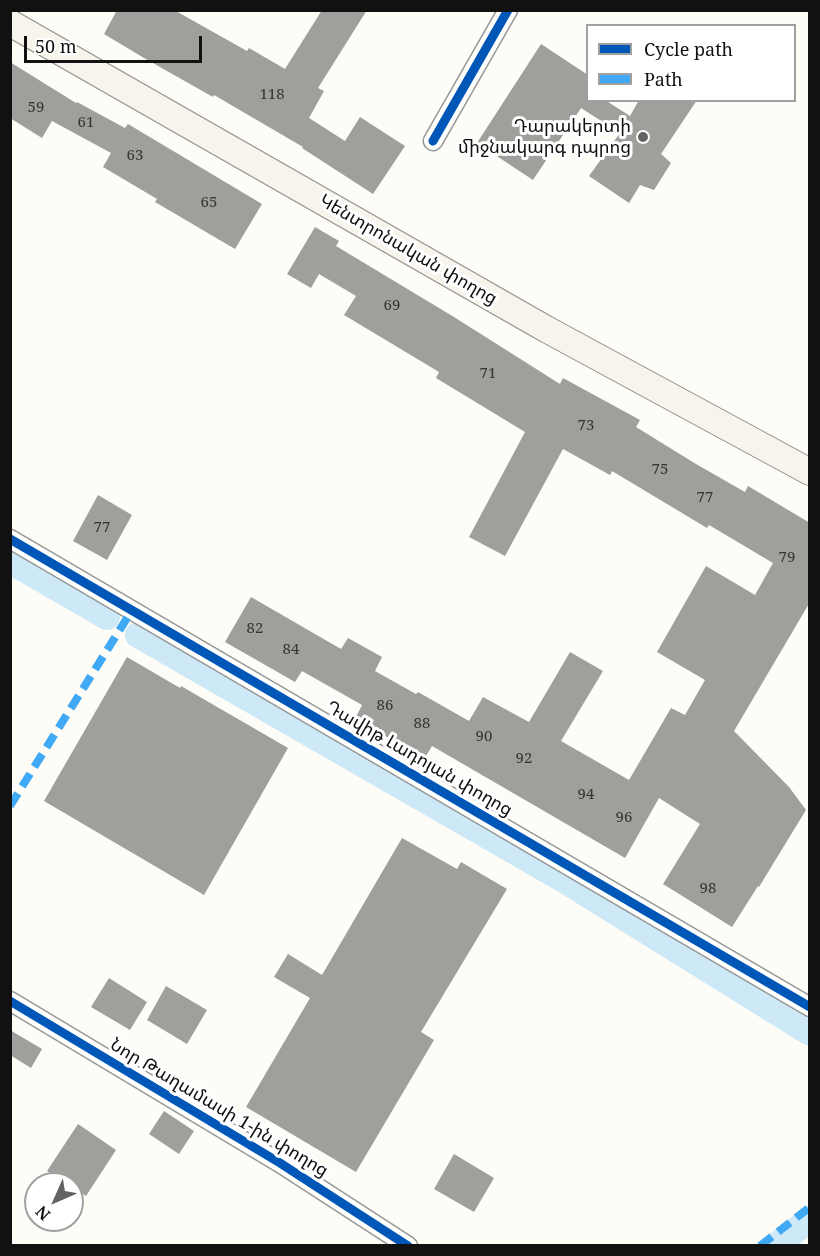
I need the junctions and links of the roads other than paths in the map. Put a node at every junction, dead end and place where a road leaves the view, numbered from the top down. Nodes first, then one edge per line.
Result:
1 (508, 10) edge
2 (10, 23) edge
3 (433, 141) dead end
4 (807, 465) edge
5 (10, 539) edge
6 (10, 1001) edge
7 (810, 1007) edge
8 (408, 1245) edge

1 - 3 street
2 - 4 main road, Կենտրոնական փողոց
5 - 7 street, Դավիթ Լադոյան փողոց
6 - 8 street, Նոր Թաղամասի 1-ին փողոց

